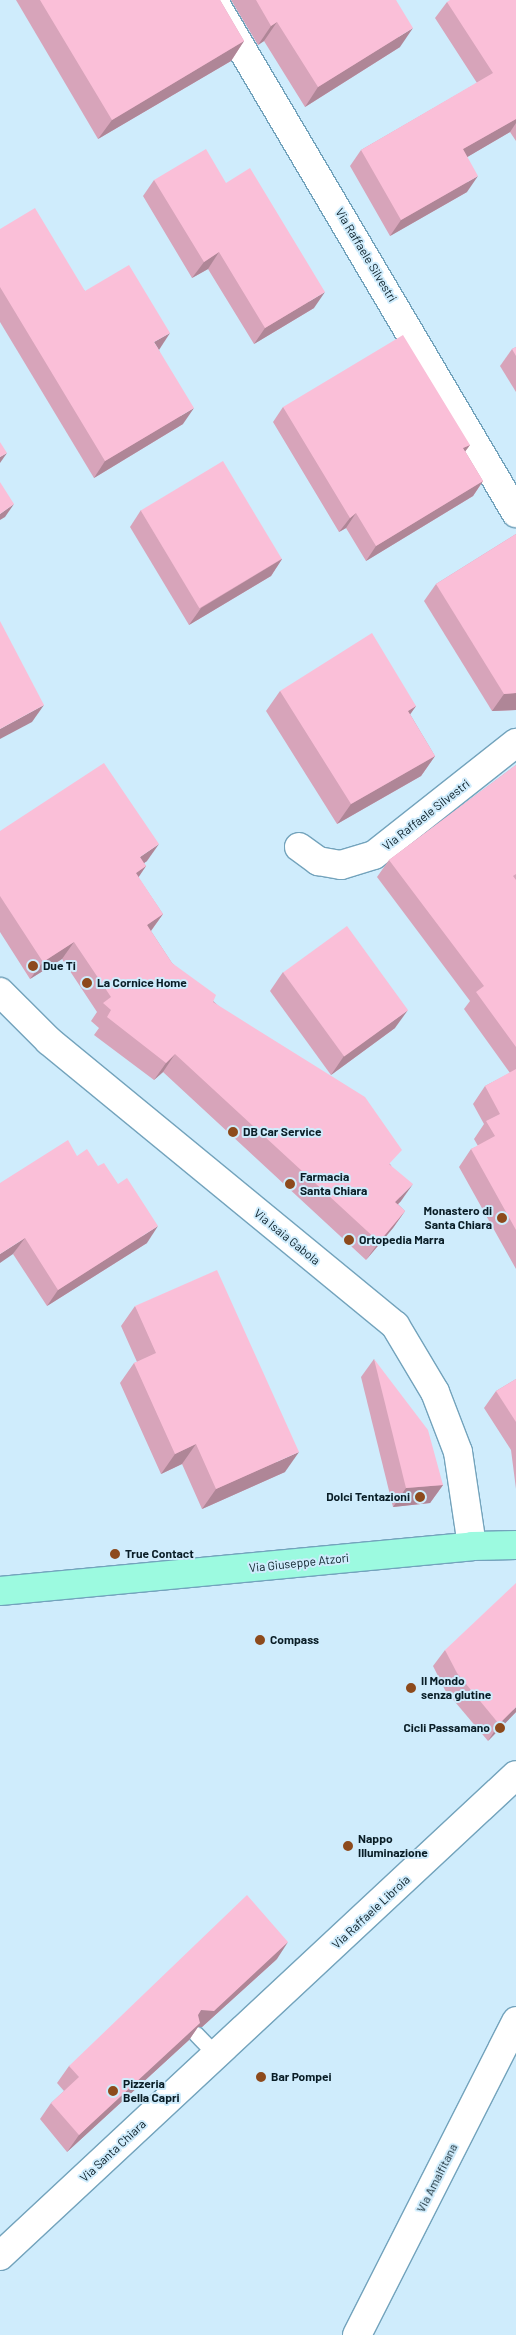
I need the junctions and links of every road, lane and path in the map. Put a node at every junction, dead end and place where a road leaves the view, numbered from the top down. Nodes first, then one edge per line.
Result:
1 (212, 0) edge
2 (516, 513) edge
3 (516, 743) edge
4 (299, 848) dead end
5 (0, 992) edge
6 (516, 1545) edge
7 (472, 1546) junction
8 (0, 1591) edge
9 (516, 1775) edge
10 (516, 2020) edge
11 (248, 2027) joint
12 (196, 2034) edge
13 (216, 2056) junction
14 (0, 2256) edge
15 (357, 2335) edge

1 - 2 street, Via Raffaele Silvestri
3 - 4 street, Via Raffaele Silvestri
5 - 7 street, Via Isaia Gabola
6 - 7 main road, Via Giuseppe Atzori
7 - 8 main road, Via Giuseppe Atzori
9 - 11 street, Via Raffaele Libroia
10 - 15 street, Via Amalfitana
11 - 13 street, Via Santa Chiara
12 - 13 lane
13 - 14 street, Via Santa Chiara

